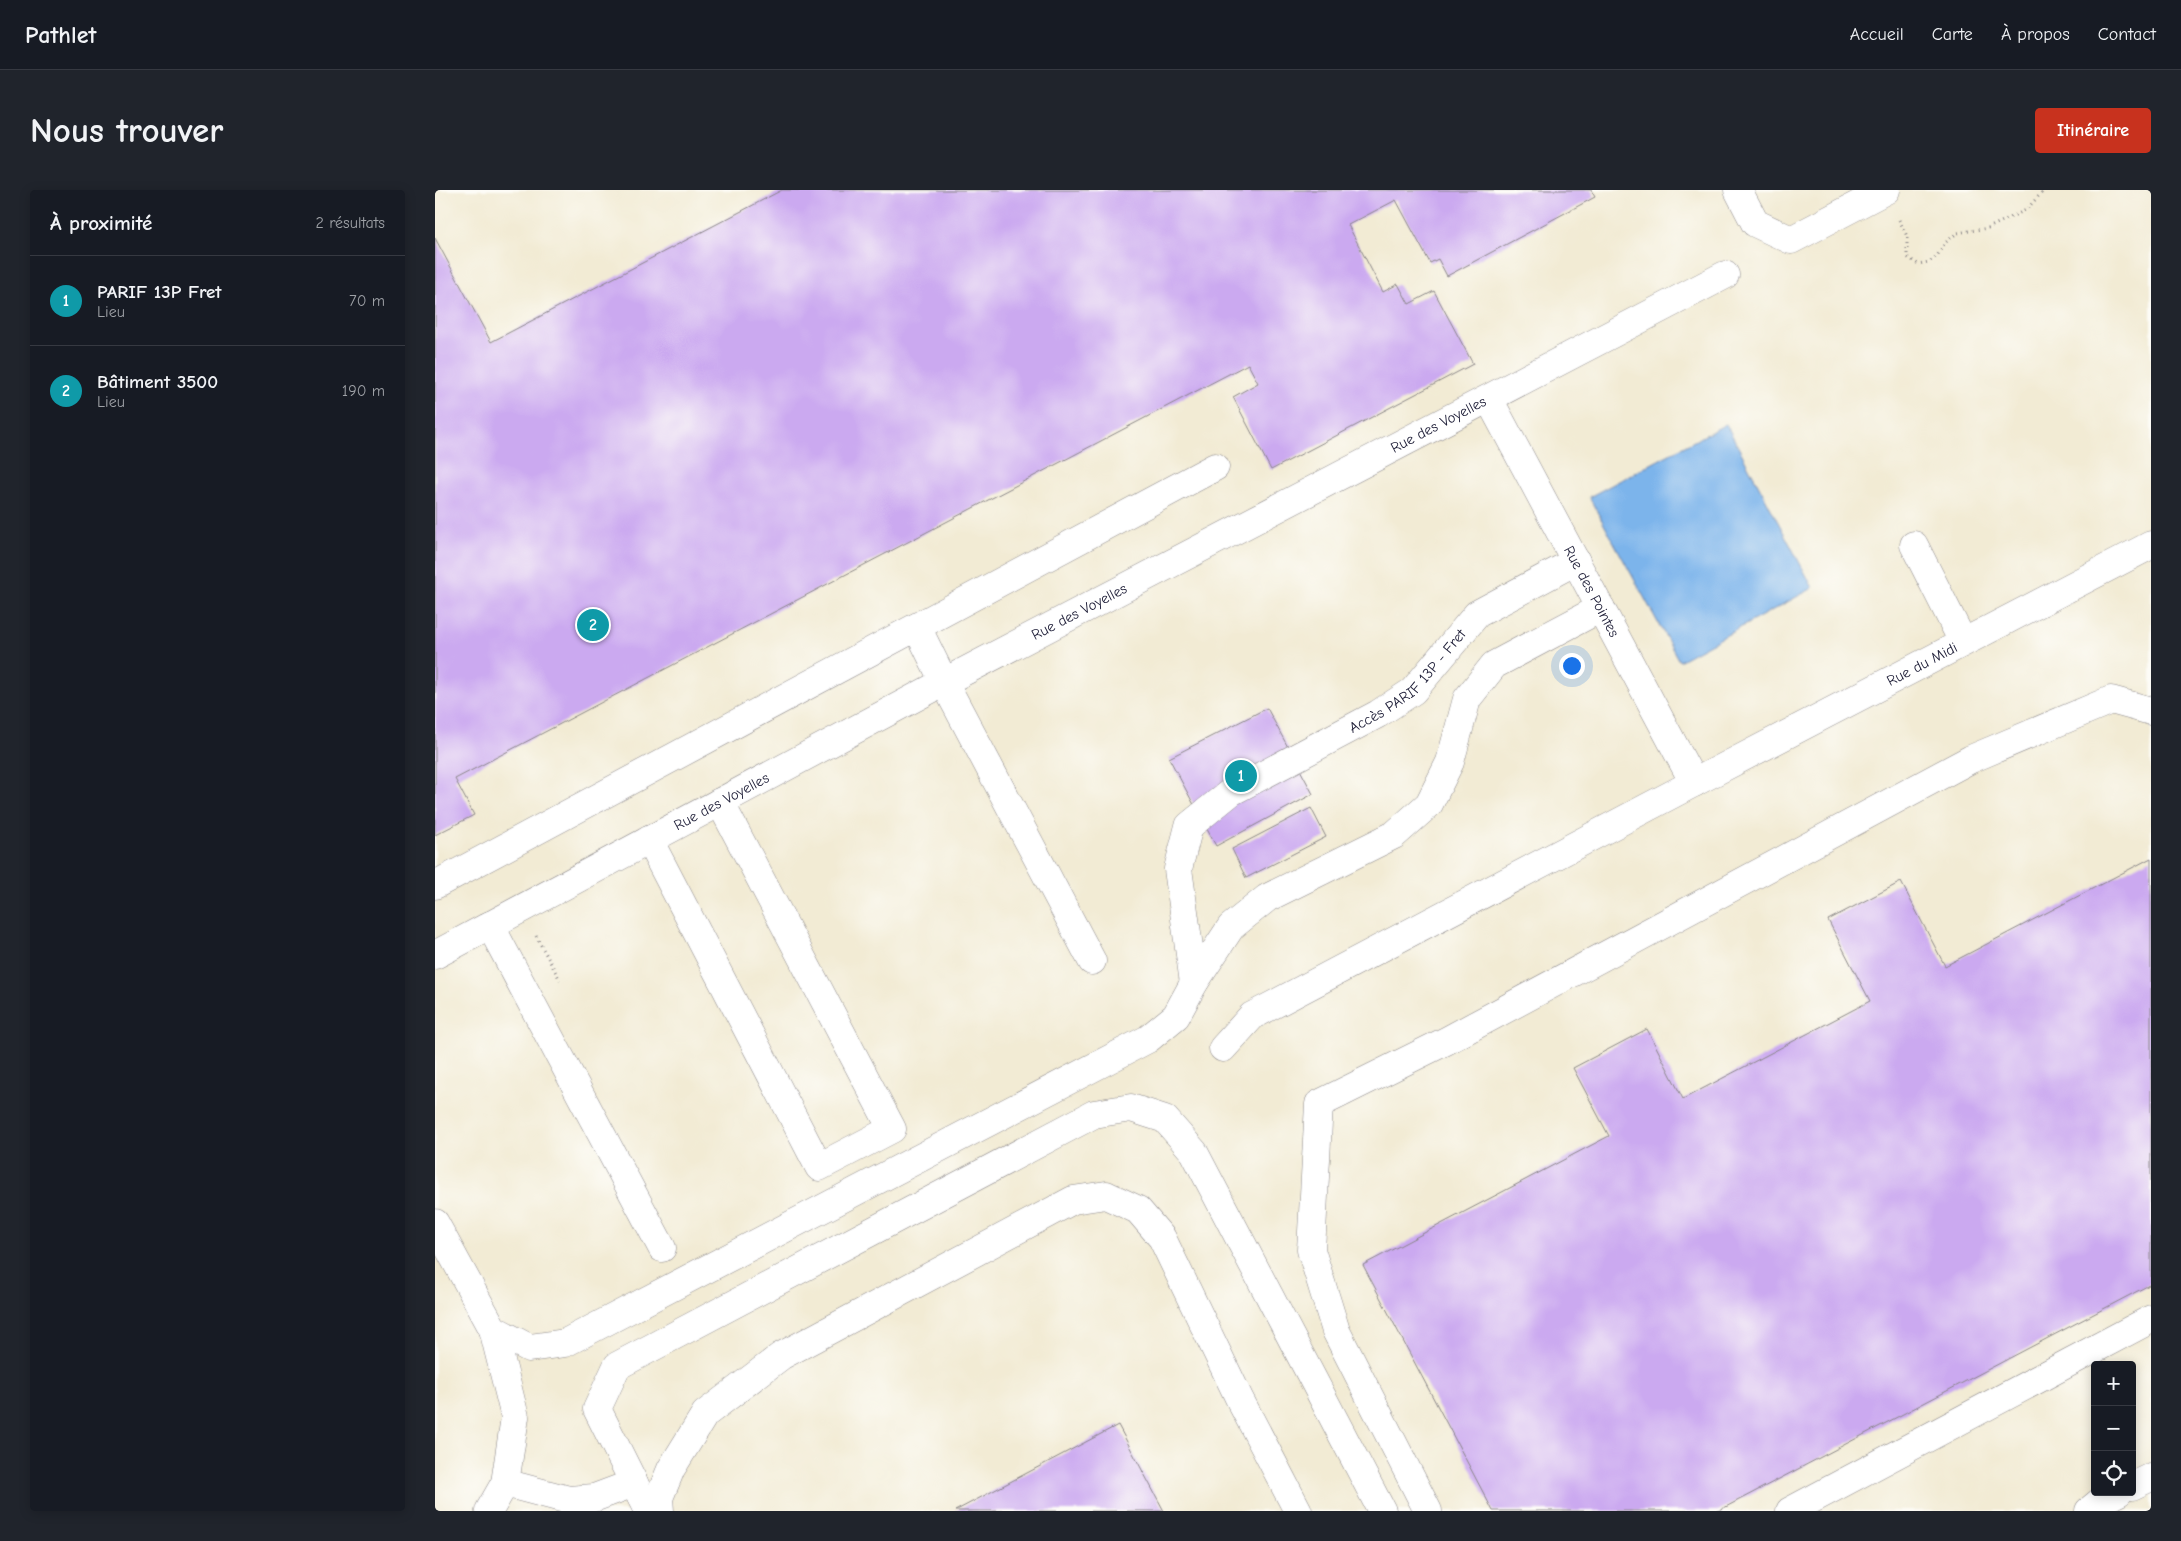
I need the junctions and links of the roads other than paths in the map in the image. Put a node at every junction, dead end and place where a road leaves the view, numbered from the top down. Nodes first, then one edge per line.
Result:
1 (1737, 190) edge
2 (1891, 202) edge
3 (1725, 275) dead end
4 (1489, 399) junction
5 (1215, 468) dead end
6 (1914, 544) dead end
7 (2151, 544) edge
8 (1576, 562) junction
9 (1601, 608) junction
10 (917, 627) junction
11 (1963, 642) junction
12 (944, 682) junction
13 (2151, 712) edge
14 (1694, 783) junction
15 (721, 802) junction
16 (649, 840) junction
17 (435, 885) edge
18 (490, 925) junction
19 (435, 954) edge
20 (1092, 961) dead end
21 (1194, 983) junction
22 (1223, 1048) dead end
23 (435, 1223) edge
24 (662, 1248) dead end
25 (2151, 1319) edge
26 (493, 1330) junction
27 (2151, 1477) edge
28 (505, 1483) junction
29 (634, 1483) junction
30 (2136, 1484) edge
31 (2111, 1496) edge
32 (489, 1511) edge
33 (648, 1511) edge
34 (660, 1511) edge
35 (1299, 1511) edge
36 (1382, 1511) edge
37 (1428, 1511) edge
38 (1790, 1511) edge
39 (2089, 1511) edge

1 - 2 lane
3 - 4 lane, Rue des Voyelles
4 - 8 lane, Rue des Pointes
4 - 12 lane, Rue des Voyelles
5 - 10 lane
6 - 11 lane
7 - 11 lane, Rue du Midi
8 - 9 lane, Rue des Pointes
8 - 21 lane, Accès PARIF 13P - Fret
9 - 14 lane, Rue des Pointes
9 - 21 lane
10 - 12 lane
10 - 17 lane
11 - 14 lane, Rue du Midi
12 - 15 lane, Rue des Voyelles
12 - 20 lane
13 - 37 lane
14 - 22 lane, Rue du Midi
15 - 16 lane, Rue des Voyelles
15 - 16 lane
16 - 18 lane, Rue des Voyelles
18 - 19 lane, Rue des Voyelles
18 - 24 lane
21 - 26 lane
23 - 26 lane
25 - 38 lane
26 - 28 lane
27 - 30 lane
28 - 29 lane
28 - 32 lane
29 - 33 lane
29 - 36 lane
31 - 39 lane
34 - 35 lane

